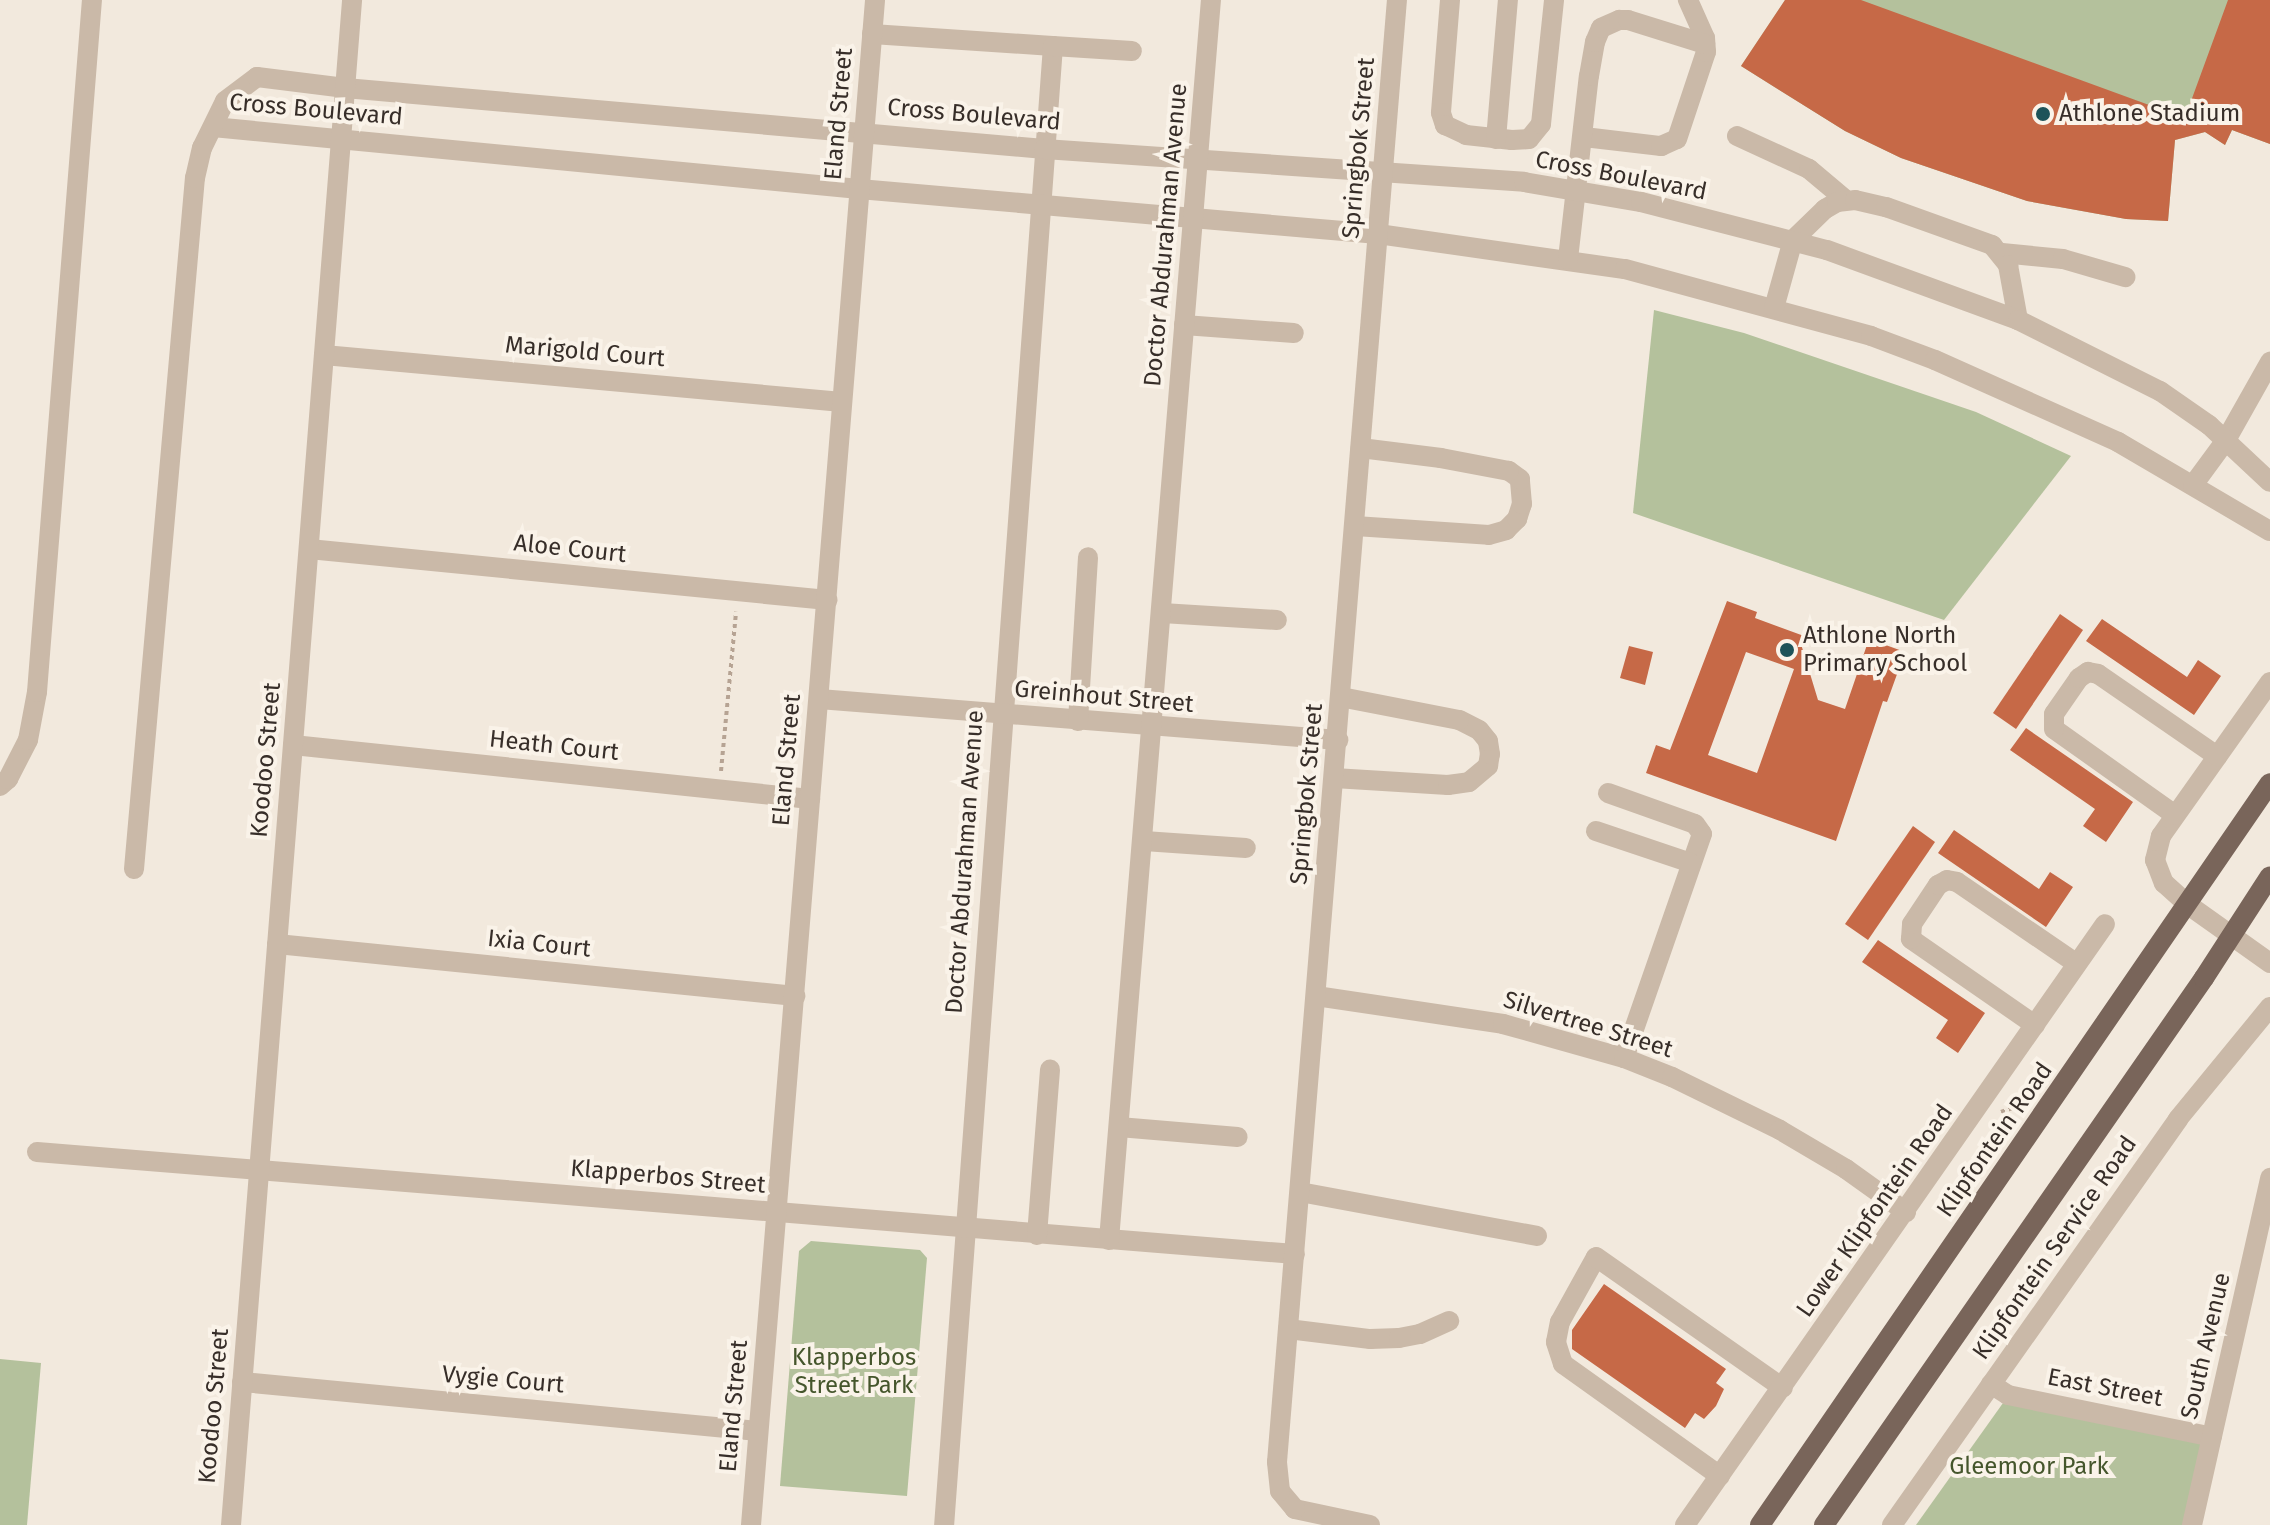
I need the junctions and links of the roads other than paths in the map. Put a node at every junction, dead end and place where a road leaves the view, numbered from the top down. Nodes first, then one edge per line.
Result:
1 (92, 0) edge
2 (352, 0) edge
3 (875, 0) edge
4 (1211, 0) edge
5 (1397, 0) edge
6 (1450, 0) edge
7 (1508, 0) edge
8 (1554, 0) edge
9 (1688, 0) edge
10 (872, 34) junction
11 (1705, 44) junction
12 (1053, 46) junction
13 (1132, 51) dead end
14 (345, 88) junction
15 (213, 127) junction
16 (864, 131) junction
17 (1737, 136) dead end
18 (1584, 137) junction
19 (342, 139) junction
20 (1496, 139) junction
21 (1044, 149) junction
22 (1198, 159) junction
23 (1382, 173) junction
24 (859, 189) junction
25 (1578, 191) junction
26 (1846, 200) junction
27 (1039, 203) junction
28 (1193, 215) junction
29 (1378, 234) junction
30 (1793, 240) junction
31 (2002, 253) junction
32 (1568, 259) junction
33 (2125, 277) dead end
34 (1774, 308) junction
35 (2018, 320) junction
36 (1184, 325) junction
37 (1294, 333) dead end
38 (324, 355) junction
39 (2270, 362) edge
40 (842, 402) junction
41 (2226, 440) junction
42 (1361, 448) junction
43 (2270, 482) edge
44 (2193, 485) junction
45 (1355, 526) junction
46 (2270, 531) edge
47 (309, 549) junction
48 (1088, 557) dead end
49 (827, 600) junction
50 (1162, 613) junction
51 (1277, 620) dead end
52 (2270, 682) edge
53 (1341, 697) junction
54 (819, 699) junction
55 (1001, 715) junction
56 (1078, 721) junction
57 (1153, 728) junction
58 (1338, 740) junction
59 (293, 745) junction
60 (2217, 756) junction
61 (1334, 778) junction
62 (2270, 783) edge
63 (0, 786) edge
64 (1608, 793) dead end
65 (810, 799) junction
66 (2175, 815) junction
67 (1596, 831) dead end
68 (1144, 841) junction
69 (1246, 848) dead end
70 (1691, 863) junction
71 (134, 869) dead end
72 (2270, 876) edge
73 (2187, 904) junction
74 (2105, 924) dead end
75 (2231, 935) junction
76 (277, 944) junction
77 (2270, 963) edge
78 (2077, 964) junction
79 (795, 996) junction
80 (1316, 996) junction
81 (2270, 1007) edge
82 (2035, 1025) junction
83 (1624, 1058) junction
84 (1050, 1070) dead end
85 (1119, 1127) junction
86 (1238, 1137) dead end
87 (37, 1152) dead end
88 (259, 1167) junction
89 (2270, 1178) edge
90 (1300, 1192) junction
91 (1906, 1212) junction
92 (776, 1213) junction
93 (965, 1230) junction
94 (1037, 1235) junction
95 (1537, 1236) dead end
96 (1109, 1240) junction
97 (1295, 1254) junction
98 (1449, 1321) dead end
99 (1288, 1329) junction
100 (242, 1382) junction
101 (1991, 1384) junction
102 (1783, 1388) junction
103 (758, 1431) junction
104 (2212, 1437) junction
105 (1720, 1476) junction
106 (231, 1525) edge
107 (751, 1525) edge
108 (944, 1525) edge
109 (1370, 1525) edge
110 (1685, 1525) edge
111 (1760, 1525) edge
112 (1824, 1525) edge
113 (1892, 1525) edge
114 (2192, 1525) edge

1 - 63 street
2 - 14 street, Koodoo Street
3 - 10 street, Eland Street
4 - 22 street, Doctor Abdurahman Avenue
5 - 23 street, Springbok Street
6 - 20 street
7 - 20 street
8 - 20 street
9 - 11 street
10 - 12 street
10 - 16 street, Eland Street
11 - 18 street
11 - 18 street
12 - 13 street
12 - 21 street, Doctor Abdurahman Avenue
14 - 15 street, Cross Boulevard
14 - 16 street, Cross Boulevard
14 - 19 street, Koodoo Street
15 - 19 street, Cross Boulevard
15 - 71 street
16 - 21 street, Cross Boulevard
16 - 24 street, Eland Street
17 - 26 street
18 - 25 street
19 - 24 street, Cross Boulevard
19 - 38 street, Koodoo Street
21 - 22 street, Cross Boulevard
21 - 27 street, Doctor Abdurahman Avenue
22 - 23 street, Cross Boulevard
22 - 28 street, Doctor Abdurahman Avenue
23 - 25 street, Cross Boulevard
23 - 29 street, Springbok Street
24 - 27 street, Cross Boulevard
24 - 40 street, Eland Street
25 - 30 street, Cross Boulevard
25 - 32 street
26 - 30 street
26 - 31 street
27 - 28 street, Cross Boulevard
27 - 55 street, Doctor Abdurahman Avenue
28 - 29 street, Cross Boulevard
28 - 36 street, Doctor Abdurahman Avenue
29 - 32 street, Cross Boulevard
29 - 42 street, Springbok Street
30 - 34 street
30 - 35 street, Cross Boulevard
31 - 33 street
31 - 35 street
32 - 34 street, Cross Boulevard
34 - 44 street, Cross Boulevard
35 - 41 street, Cross Boulevard
36 - 37 street
36 - 50 street, Doctor Abdurahman Avenue
38 - 40 street, Marigold Court
38 - 47 street, Koodoo Street
39 - 41 street
40 - 49 street, Eland Street
41 - 43 street, Cross Boulevard
41 - 44 street
42 - 45 street, Springbok Street
42 - 45 street
44 - 46 street, Cross Boulevard
45 - 53 street, Springbok Street
47 - 49 street, Aloe Court
47 - 59 street, Koodoo Street
48 - 56 street
49 - 54 street, Eland Street
50 - 51 street
50 - 57 street, Doctor Abdurahman Avenue
52 - 60 street
53 - 58 street, Springbok Street
53 - 61 street
54 - 55 street, Greinhout Street
54 - 65 street, Eland Street
55 - 56 street, Greinhout Street
55 - 93 street, Doctor Abdurahman Avenue
56 - 57 street, Greinhout Street
57 - 58 street, Greinhout Street
57 - 68 street, Doctor Abdurahman Avenue
58 - 61 street, Springbok Street
59 - 65 street, Heath Court
59 - 76 street, Koodoo Street
60 - 66 street
60 - 66 street
61 - 80 street, Springbok Street
62 - 73 main road, Klipfontein Road
64 - 70 street
65 - 79 street, Eland Street
66 - 73 street
67 - 70 street
68 - 69 street
68 - 85 street, Doctor Abdurahman Avenue
70 - 83 street
72 - 75 main road
73 - 75 street
73 - 111 main road, Klipfontein Road
74 - 78 street, Lower Klipfontein Road
75 - 77 street
75 - 112 main road
76 - 79 street, Ixia Court
76 - 88 street, Koodoo Street
78 - 82 street, Lower Klipfontein Road
78 - 82 street
79 - 92 street, Eland Street
80 - 83 street, Silvertree Street
80 - 90 street, Springbok Street
81 - 101 street, Klipfontein Service Road
82 - 91 street, Lower Klipfontein Road
83 - 91 street, Silvertree Street
84 - 94 street
85 - 86 street
85 - 96 street, Doctor Abdurahman Avenue
87 - 88 street, Klapperbos Street
88 - 92 street, Klapperbos Street
88 - 100 street, Koodoo Street
89 - 104 street, South Avenue
90 - 95 street
90 - 97 street, Springbok Street
91 - 102 street, Lower Klipfontein Road
92 - 93 street, Klapperbos Street
92 - 103 street, Eland Street
93 - 94 street, Klapperbos Street
93 - 108 street, Doctor Abdurahman Avenue
94 - 96 street, Klapperbos Street
96 - 97 street, Klapperbos Street
97 - 99 street, Springbok Street
98 - 99 street
99 - 109 street, Springbok Street
100 - 103 street, Vygie Court
100 - 106 street, Koodoo Street
101 - 104 street, East Street
101 - 113 street, Klipfontein Service Road
102 - 105 street, Lower Klipfontein Road
102 - 105 street
103 - 107 street, Eland Street
104 - 114 street, South Avenue
105 - 110 street, Lower Klipfontein Road

